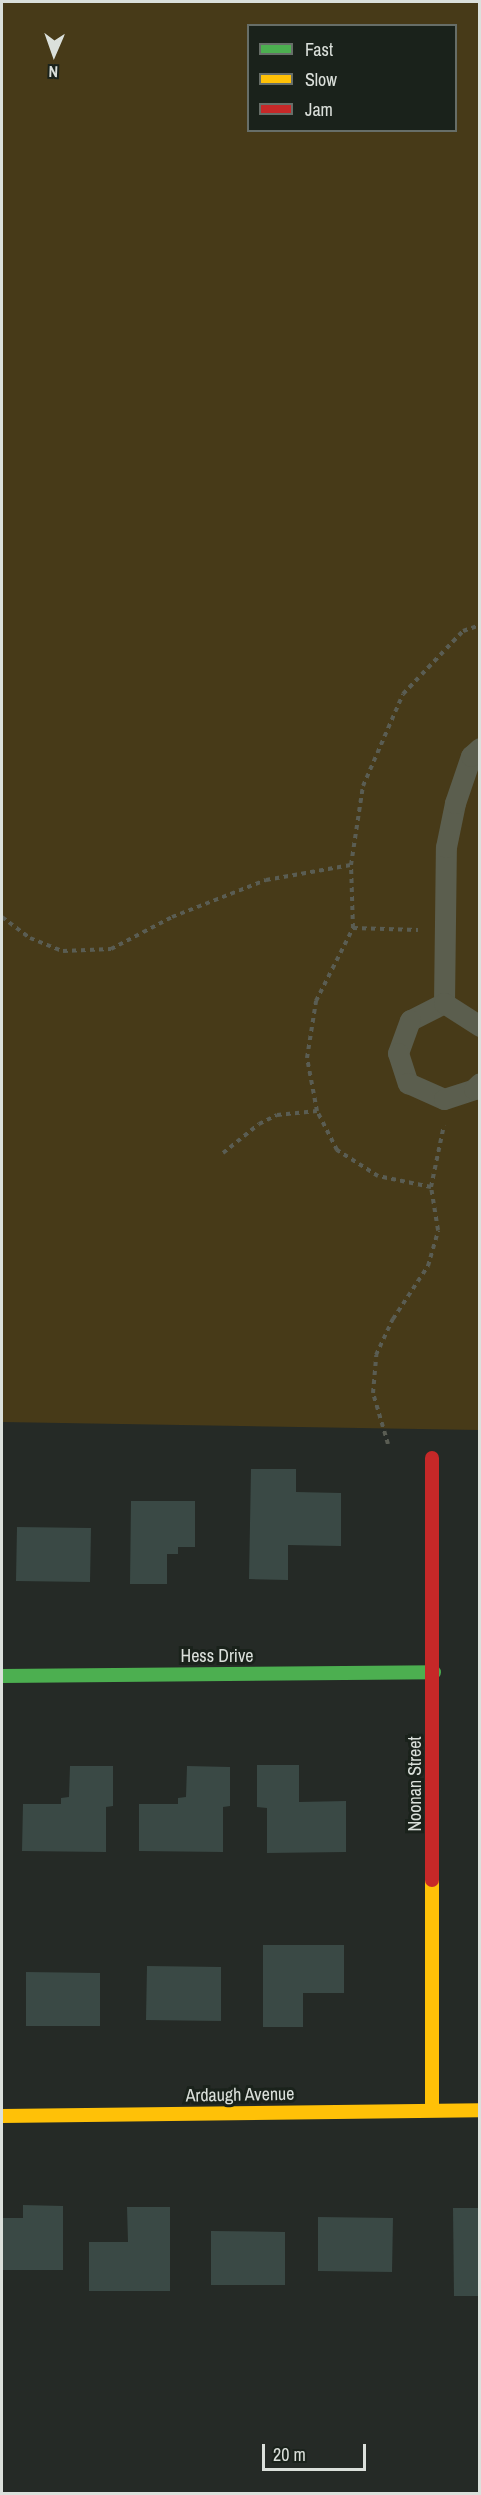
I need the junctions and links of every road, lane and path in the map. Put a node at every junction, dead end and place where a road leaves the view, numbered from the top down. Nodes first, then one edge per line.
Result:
1 (480, 625) edge
2 (480, 748) edge
3 (351, 865) junction
4 (2, 917) edge
5 (353, 928) junction
6 (443, 932) junction
7 (444, 1003) junction
8 (480, 1026) edge
9 (480, 1083) edge
10 (444, 1099) junction
11 (317, 1112) junction
12 (223, 1152) dead end
13 (431, 1187) junction
14 (388, 1444) dead end
15 (432, 1458) dead end
16 (434, 1672) junction
17 (2, 1676) edge
18 (432, 2110) junction
19 (480, 2110) edge
20 (2, 2116) edge

1 - 3 path
2 - 6 lane
3 - 4 path
3 - 5 path
5 - 6 path
5 - 11 path
6 - 7 lane
7 - 8 lane
7 - 10 lane
9 - 10 lane
10 - 13 path
11 - 12 path
11 - 13 path
13 - 14 path
15 - 16 street, Noonan Street
16 - 17 street, Hess Drive
16 - 18 street, Noonan Street
18 - 19 street, Ardaugh Avenue
18 - 20 street, Ardaugh Avenue

